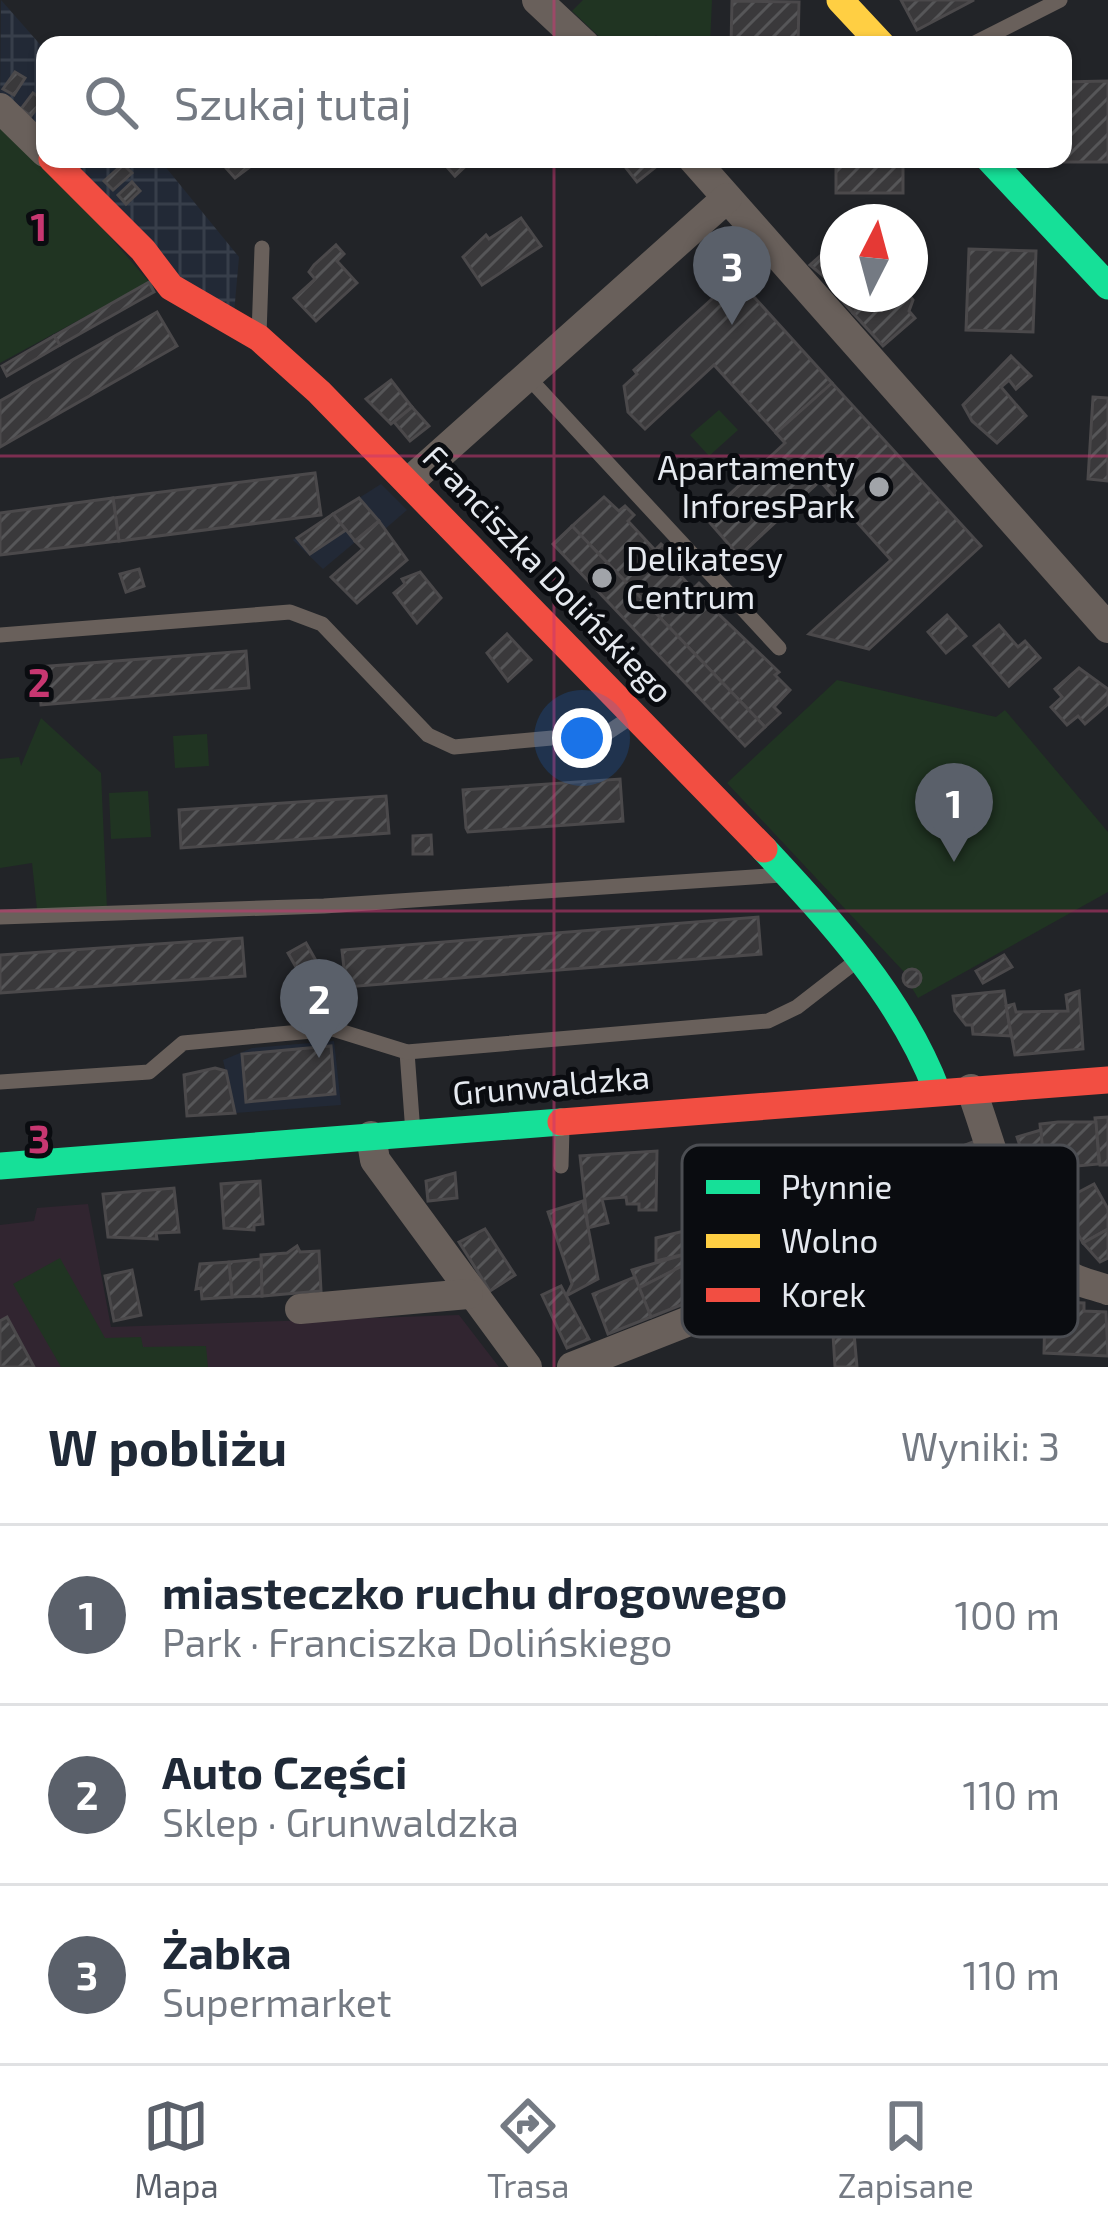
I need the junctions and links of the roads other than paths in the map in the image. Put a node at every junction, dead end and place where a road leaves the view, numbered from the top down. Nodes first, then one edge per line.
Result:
1 (537, 0) edge
2 (1060, 0) edge
3 (842, 1) edge
4 (575, 36) edge
5 (874, 36) edge
6 (989, 36) edge
7 (0, 108) edge
8 (36, 143) edge
9 (61, 168) edge
10 (701, 168) edge
11 (997, 168) edge
12 (727, 198) junction
13 (262, 248) dead end
14 (1108, 286) edge
15 (259, 338) junction
16 (526, 376) junction
17 (410, 481) junction
18 (1108, 628) edge
19 (0, 635) edge
20 (779, 648) dead end
21 (633, 715) junction
22 (783, 875) junction
23 (0, 917) edge
24 (860, 958) junction
25 (407, 1052) junction
26 (1108, 1080) edge
27 (0, 1082) edge
28 (971, 1089) junction
29 (938, 1091) junction
30 (563, 1119) junction
31 (413, 1132) junction
32 (371, 1136) junction
33 (993, 1145) edge
34 (0, 1166) edge
35 (561, 1166) dead end
36 (1078, 1280) edge
37 (1108, 1290) edge
38 (468, 1294) junction
39 (299, 1309) dead end
40 (682, 1324) edge
41 (527, 1367) edge
42 (572, 1367) edge

1 - 4 street
2 - 6 lane
3 - 5 street
7 - 8 street
9 - 15 street, Franciszka Dolińskiego
10 - 12 street
11 - 14 street
12 - 16 street
12 - 18 street
13 - 15 lane
15 - 17 street, Franciszka Dolińskiego
16 - 17 street
16 - 20 lane
17 - 21 street, Franciszka Dolińskiego
19 - 21 lane
21 - 22 street, Franciszka Dolińskiego
22 - 23 lane
22 - 24 street, Franciszka Dolińskiego
24 - 25 lane
24 - 29 street, Franciszka Dolińskiego
25 - 27 lane
25 - 31 lane
26 - 28 street, Grunwaldzka
28 - 29 street, Grunwaldzka
28 - 33 street
29 - 30 street, Grunwaldzka
30 - 31 street, Grunwaldzka
30 - 35 lane
31 - 32 street, Grunwaldzka
32 - 34 street, Grunwaldzka
32 - 38 street
36 - 37 street
38 - 39 street
38 - 41 street
40 - 42 street

